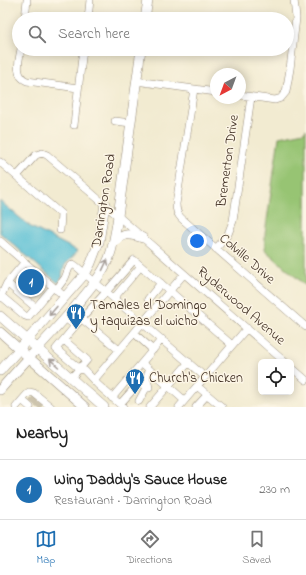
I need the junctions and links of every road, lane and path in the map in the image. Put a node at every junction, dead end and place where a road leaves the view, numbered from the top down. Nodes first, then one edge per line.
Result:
1 (27, 0) edge
2 (90, 0) edge
3 (148, 0) edge
4 (294, 0) edge
5 (26, 12) edge
6 (89, 12) edge
7 (146, 12) edge
8 (294, 27) edge
9 (20, 56) edge
10 (82, 56) edge
11 (140, 56) edge
12 (289, 56) edge
13 (136, 81) junction
14 (78, 88) junction
15 (194, 89) junction
16 (210, 91) edge
17 (246, 96) edge
18 (251, 97) junction
19 (116, 121) dead end
20 (131, 123) junction
21 (74, 125) dead end
22 (0, 162) edge
23 (17, 176) junction
24 (105, 204) junction
25 (118, 216) junction
26 (60, 230) dead end
27 (143, 238) junction
28 (0, 242) edge
29 (114, 242) junction
30 (216, 249) junction
31 (24, 263) junction
32 (141, 266) junction
33 (85, 274) junction
34 (184, 274) junction
35 (95, 282) junction
36 (161, 283) junction
37 (4, 284) edge
38 (54, 288) junction
39 (170, 291) junction
40 (106, 292) junction
41 (0, 297) edge
42 (65, 297) junction
43 (114, 298) junction
44 (148, 299) dead end
45 (36, 308) junction
46 (0, 316) edge
47 (65, 318) junction
48 (82, 319) junction
49 (143, 322) junction
50 (75, 326) junction
51 (306, 327) edge
52 (247, 328) junction
53 (0, 332) edge
54 (134, 333) junction
55 (162, 339) junction
56 (28, 340) junction
57 (64, 340) junction
58 (232, 345) junction
59 (19, 349) junction
60 (38, 349) junction
61 (119, 350) junction
62 (153, 350) junction
63 (70, 354) junction
64 (28, 358) junction
65 (282, 359) edge
66 (189, 362) junction
67 (142, 363) junction
68 (80, 368) junction
69 (150, 370) junction
70 (294, 370) edge
71 (0, 371) edge
72 (205, 376) junction
73 (70, 378) junction
74 (94, 380) junction
75 (306, 380) edge
76 (168, 386) junction
77 (197, 386) junction
78 (0, 390) edge
79 (207, 395) junction
80 (112, 398) junction
81 (22, 400) junction
82 (184, 400) junction
83 (139, 401) junction
84 (39, 403) edge
85 (121, 406) edge
86 (16, 407) edge
87 (84, 407) edge
88 (104, 407) edge
89 (134, 407) edge
90 (150, 407) edge
91 (179, 407) edge
92 (196, 407) edge
93 (222, 407) edge

1 - 5 street
2 - 6 street
3 - 7 main road
4 - 8 street
9 - 14 street
10 - 14 street
11 - 13 main road, Darrington Road
12 - 18 street
13 - 15 street
13 - 20 main road, Darrington Road
14 - 21 street
15 - 16 street
15 - 30 street, Colville Drive
17 - 18 street
18 - 30 street, Bremerton Drive
19 - 20 street
20 - 25 main road, Darrington Road
22 - 23 street
23 - 24 street, Ryderwood Avenue
23 - 26 street
24 - 25 street, Ryderwood Avenue
24 - 33 main road, Darrington Road
25 - 27 street, Ryderwood Avenue
25 - 29 main road, Darrington Road
27 - 29 main road
27 - 34 street, Ryderwood Avenue
28 - 31 street
35 -> 29 main road, Darrington Road
30 - 51 street, Colville Drive
31 - 37 street
31 - 38 street
32 - 36 street
32 - 40 street
32 - 43 street
33 - 35 street
33 - 38 street
33 - 42 main road, Darrington Road
34 - 39 street
34 - 52 street, Ryderwood Avenue
35 - 40 street
35 - 47 main road, Darrington Road
36 - 39 street
36 - 44 street
37 - 41 street
37 - 45 street
38 - 42 street
38 - 45 street
39 - 49 street
39 - 58 street
40 - 43 street
40 - 48 street
41 - 45 street
42 -> 56 main road, Darrington Road
43 - 49 street
46 - 56 main road
47 - 50 street
47 - 60 main road, Darrington Road
48 - 50 street
48 - 61 street
49 - 54 street
49 - 55 street
50 - 57 street
52 - 58 street
52 - 65 street, Ryderwood Avenue
53 - 59 main road
54 - 61 street
54 - 62 street
55 - 62 street
55 - 66 street
56 - 59 main road, Darrington Road
56 - 60 main road
57 - 63 street
57 - 63 street
58 - 72 street
59 - 64 main road
59 - 71 main road, Darrington Road
60 - 64 main road, Darrington Road
73 -> 60 main road
61 - 74 street
62 - 67 street
63 - 68 street
63 - 68 street
64 - 78 main road, Darrington Road
64 - 87 main road
66 - 72 street
66 - 76 street
67 - 69 street
67 - 80 street
68 - 73 street
68 - 74 street
69 - 76 street
69 - 83 street
70 - 75 street
72 - 77 street
73 - 88 main road
74 - 80 street
76 - 82 street
76 - 90 street
77 - 79 street
77 - 82 street
79 - 92 street
79 - 93 street
80 - 85 street
81 - 84 street
81 - 84 street
81 - 86 street
82 - 91 street
83 - 85 street
83 - 89 street

